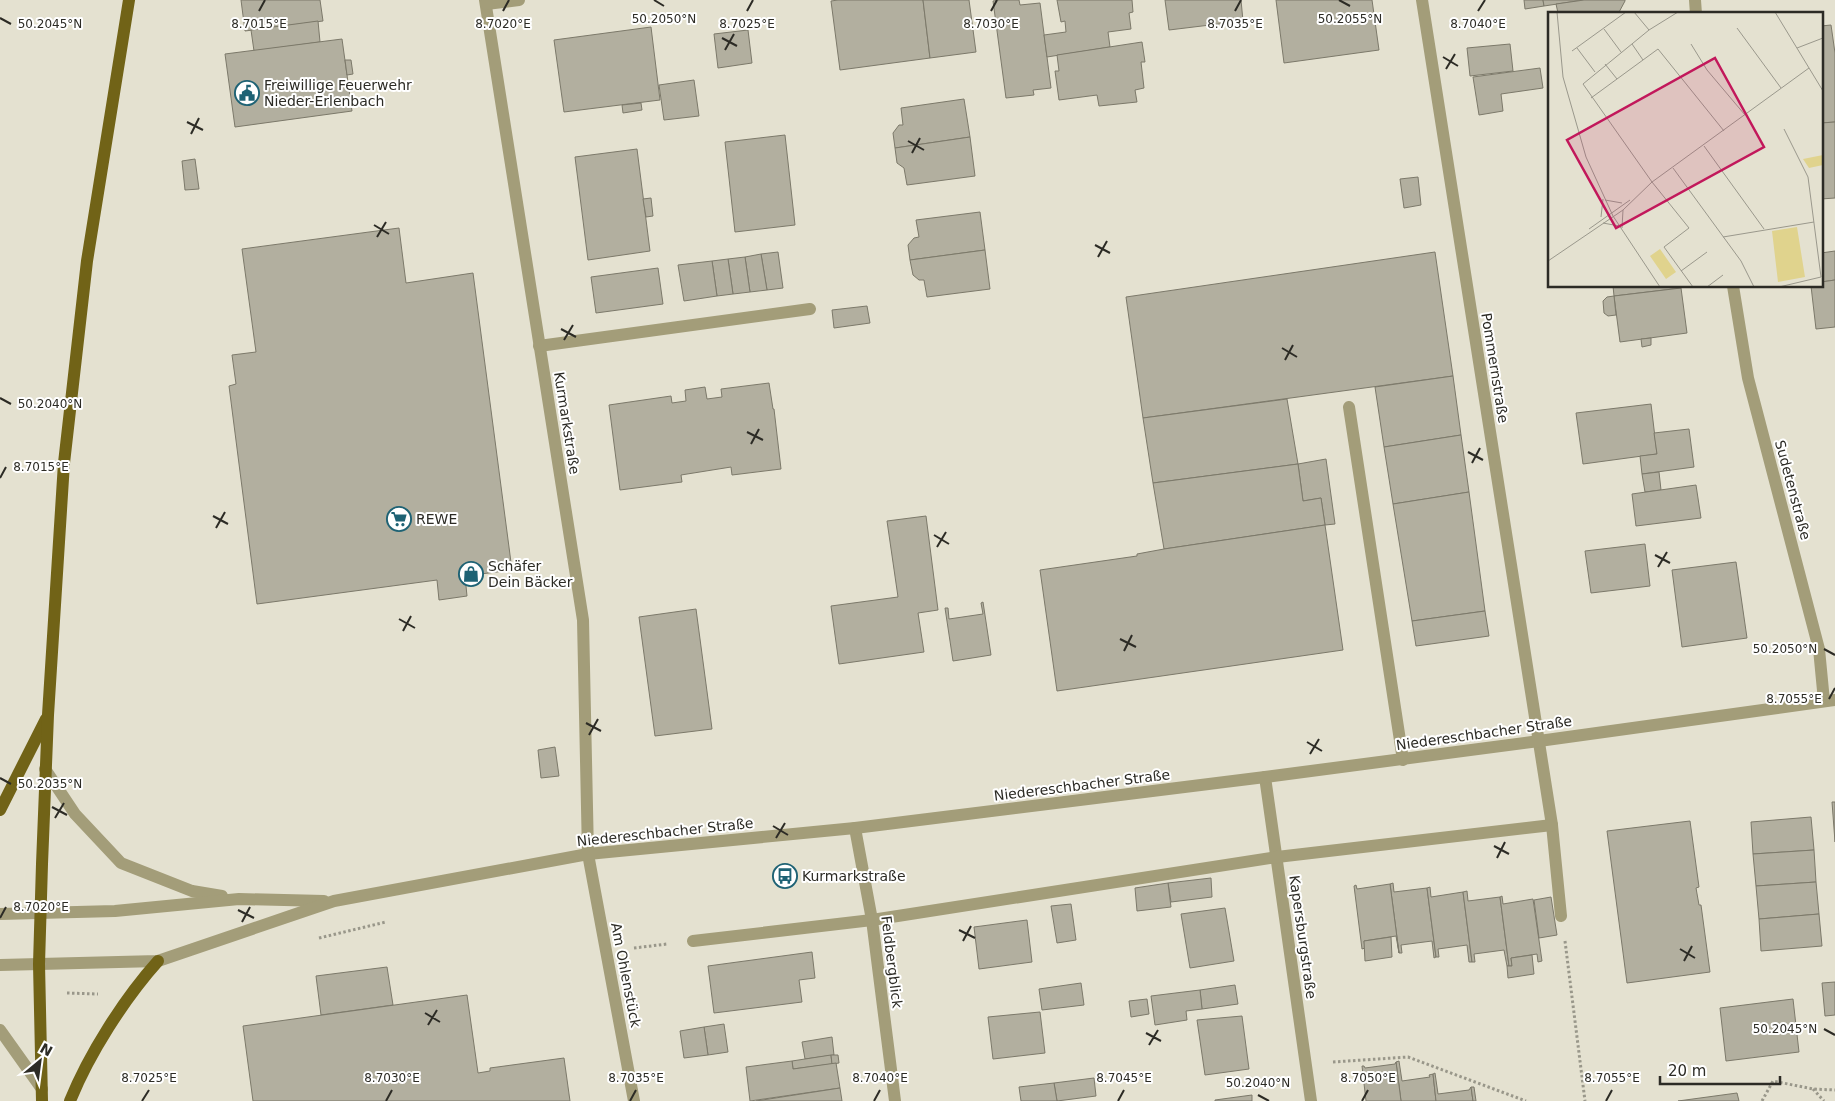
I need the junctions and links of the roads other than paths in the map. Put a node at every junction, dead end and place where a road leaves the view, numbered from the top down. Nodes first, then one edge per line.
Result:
1 (129, 0) edge
2 (519, 0) edge
3 (1422, 0) edge
4 (485, 2) edge
5 (1733, 288) edge
6 (810, 309) dead end
7 (539, 346) junction
8 (1349, 407) dead end
9 (1829, 700) edge
10 (48, 715) junction
11 (1538, 741) junction
12 (1403, 760) junction
13 (45, 769) junction
14 (1265, 777) junction
15 (0, 810) edge
16 (1552, 825) junction
17 (855, 828) junction
18 (588, 854) junction
19 (1277, 857) junction
20 (239, 899) junction
21 (334, 902) junction
22 (40, 913) junction
23 (0, 914) edge
24 (1561, 916) road end
25 (872, 920) junction
26 (693, 941) road end
27 (158, 961) junction
28 (39, 964) junction
29 (0, 965) edge
30 (0, 1030) edge
31 (42, 1095) edge
32 (70, 1101) edge
33 (634, 1101) edge
34 (895, 1101) edge
35 (1311, 1101) edge

1 - 10 main road
2 - 4 street
3 - 11 street, Pommernstraße
4 - 7 street, Kurmarkstraße
5 - 9 street, Sudetenstraße
6 - 7 street
7 - 18 street, Kurmarkstraße
8 - 12 street
9 - 11 street, Niedereschbacher Straße
10 - 13 main road
10 - 15 main road
11 - 12 street, Niedereschbacher Straße
11 - 16 street, Pommernstraße
12 - 14 street, Niedereschbacher Straße
13 - 20 street, Niedereschbacher Straße
13 - 22 main road
14 - 17 street, Niedereschbacher Straße
14 - 19 street, Kapersburgstraße
16 - 19 street
16 - 24 street, Pommernstraße
17 - 18 street, Niedereschbacher Straße
17 - 25 street, Feldbergblick
18 - 21 street, Niedereschbacher Straße
18 - 33 street, Am Ohlenstück
19 - 25 street
19 - 35 street, Kapersburgstraße
20 - 21 street, Niedereschbacher Straße
20 - 22 street, Niedereschbacher Straße
21 - 27 street, Niedereschbacher Straße
22 - 23 street, Niedereschbacher Straße
22 - 28 main road
25 - 26 street
25 - 34 street, Feldbergblick
27 - 28 street, Niedereschbacher Straße
27 - 32 main road
28 - 29 street, Niedereschbacher Straße
28 - 31 main road
30 - 31 street

